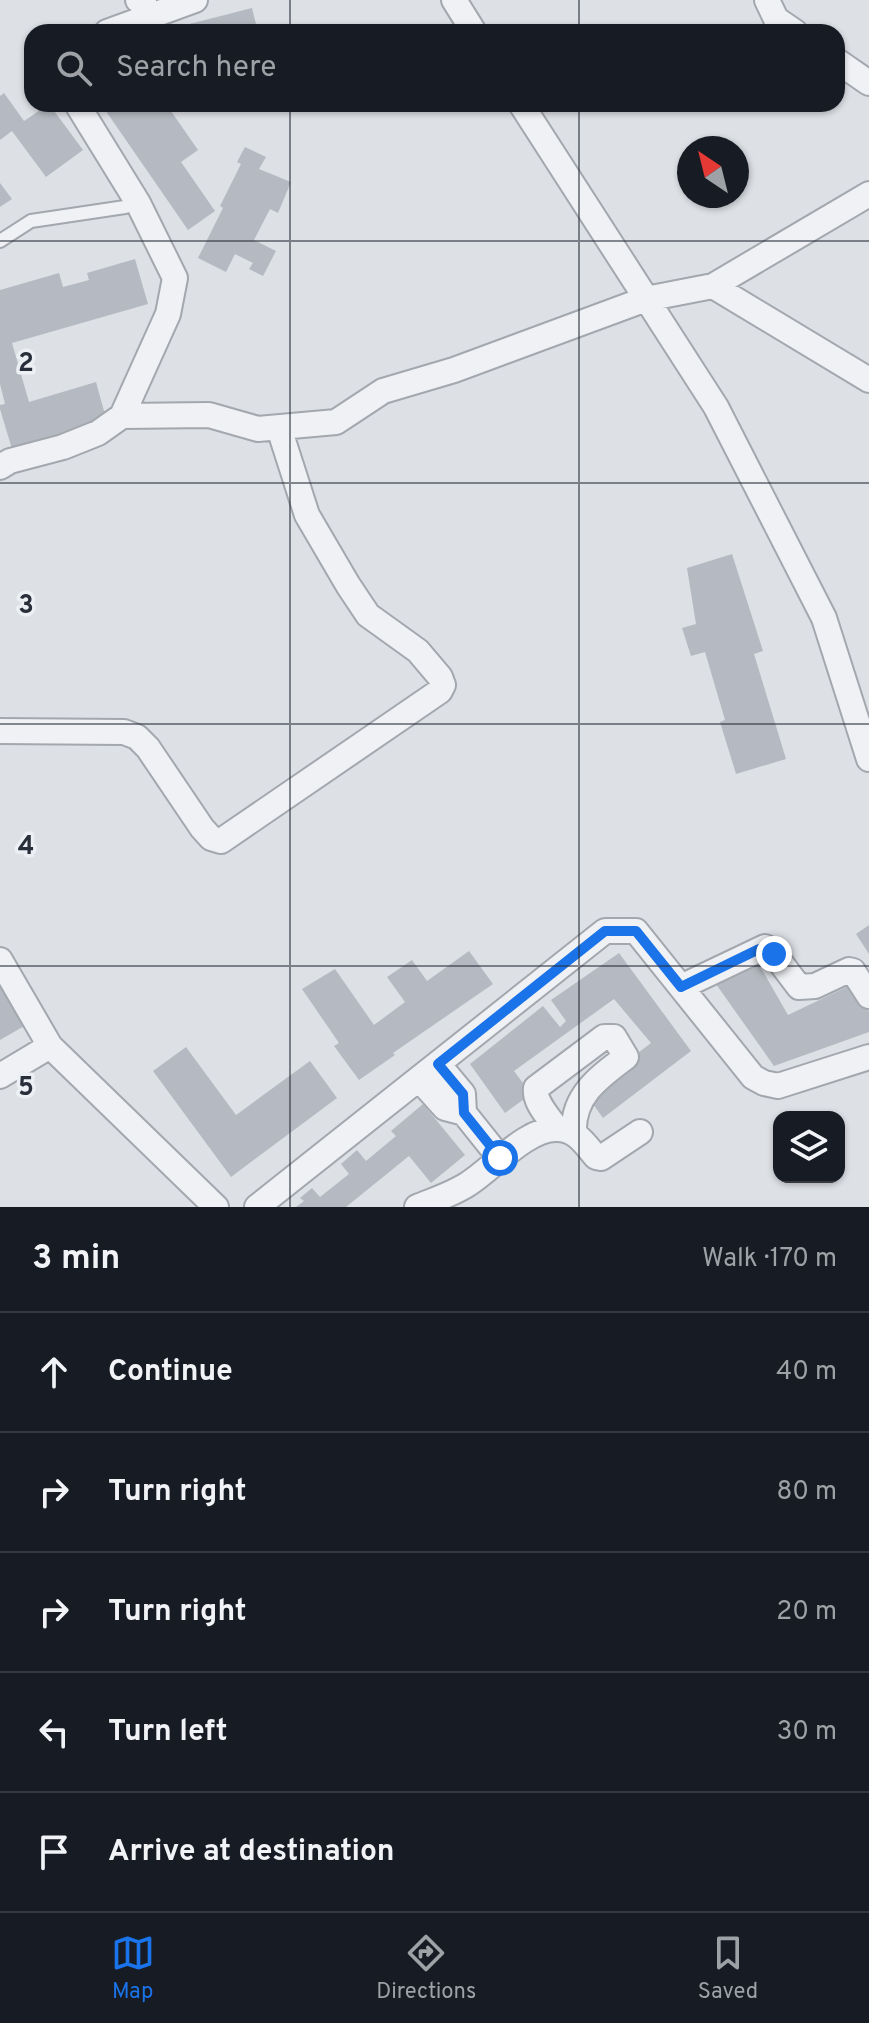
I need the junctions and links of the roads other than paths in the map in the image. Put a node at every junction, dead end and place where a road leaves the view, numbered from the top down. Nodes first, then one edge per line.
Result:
1 (195, 0) edge
2 (454, 0) edge
3 (767, 0) edge
4 (137, 6) edge
5 (116, 24) edge
6 (469, 24) edge
7 (783, 24) edge
8 (845, 66) edge
9 (869, 83) edge
10 (82, 112) edge
11 (526, 112) edge
12 (869, 194) edge
13 (138, 203) junction
14 (0, 241) edge
15 (713, 286) junction
16 (646, 299) junction
17 (869, 380) edge
18 (122, 416) junction
19 (279, 428) junction
20 (0, 467) edge
21 (0, 731) edge
22 (869, 759) edge
23 (0, 960) edge
24 (681, 987) junction
25 (869, 996) edge
26 (50, 1046) junction
27 (859, 1053) edge
28 (428, 1071) junction
29 (0, 1076) edge
30 (640, 1132) dead end
31 (500, 1158) junction
32 (216, 1207) edge
33 (257, 1207) edge
34 (417, 1207) edge

1 - 4 street
2 - 6 street
3 - 7 street
4 - 5 street
8 - 9 street
10 - 13 street
11 - 16 street
12 - 15 street
13 - 14 lane
13 - 18 street
15 - 16 street
15 - 17 street
16 - 19 street
16 - 22 street
18 - 19 street
18 - 20 street
19 - 21 street
23 - 26 street
24 - 25 street
24 - 27 street
24 - 28 street
26 - 29 street
26 - 32 street
28 - 31 street
28 - 33 street
30 - 31 street
31 - 34 street

